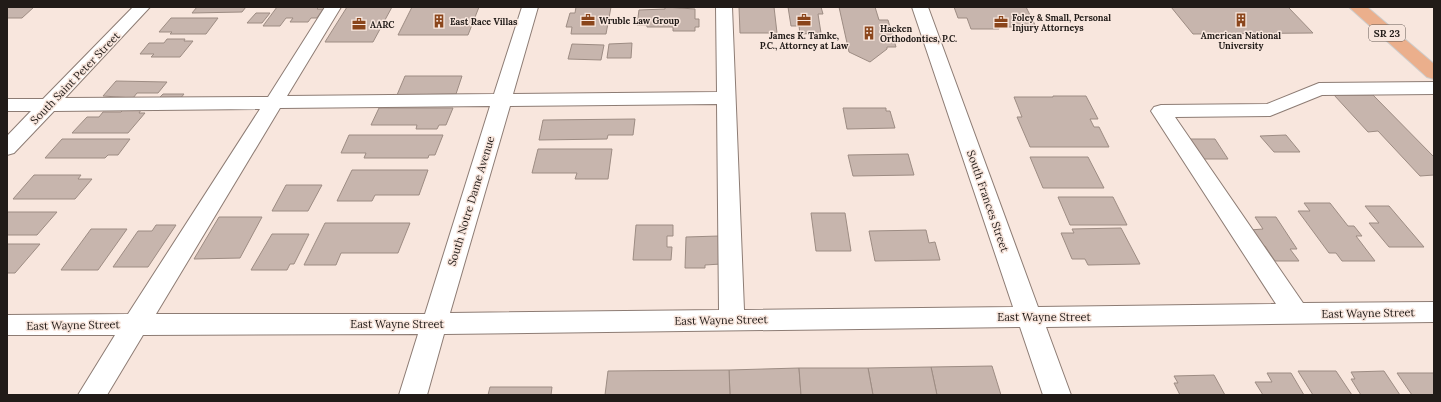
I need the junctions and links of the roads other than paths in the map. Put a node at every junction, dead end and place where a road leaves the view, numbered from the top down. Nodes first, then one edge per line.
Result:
1 (142, 7) edge
2 (333, 7) edge
3 (530, 7) edge
4 (724, 7) edge
5 (920, 7) edge
6 (1357, 7) edge
7 (1434, 73) edge
8 (1434, 88) edge
9 (727, 98) junction
10 (501, 101) junction
11 (274, 103) junction
12 (7, 105) edge
13 (49, 105) junction
14 (7, 148) edge
15 (1434, 312) edge
16 (1296, 314) junction
17 (1029, 318) junction
18 (732, 320) junction
19 (137, 324) junction
20 (434, 324) junction
21 (7, 325) edge
22 (92, 395) edge
23 (413, 395) edge
24 (1057, 395) edge

1 - 13 street, South Saint Peter Street
2 - 11 street
3 - 10 street, South Notre Dame Avenue
4 - 9 street
5 - 17 street, South Frances Street
6 - 7 main road, SR 23
8 - 16 street
9 - 10 street
9 - 18 street
10 - 11 street
10 - 20 street, South Notre Dame Avenue
11 - 13 street
11 - 19 street
12 - 13 street
13 - 14 street, South Saint Peter Street
15 - 16 street, East Wayne Street
16 - 17 street, East Wayne Street
17 - 18 street, East Wayne Street
17 - 24 street, South Frances Street
18 - 20 street, East Wayne Street
19 - 20 street, East Wayne Street
19 - 21 street, East Wayne Street
19 - 22 street
20 - 23 street, South Notre Dame Avenue

